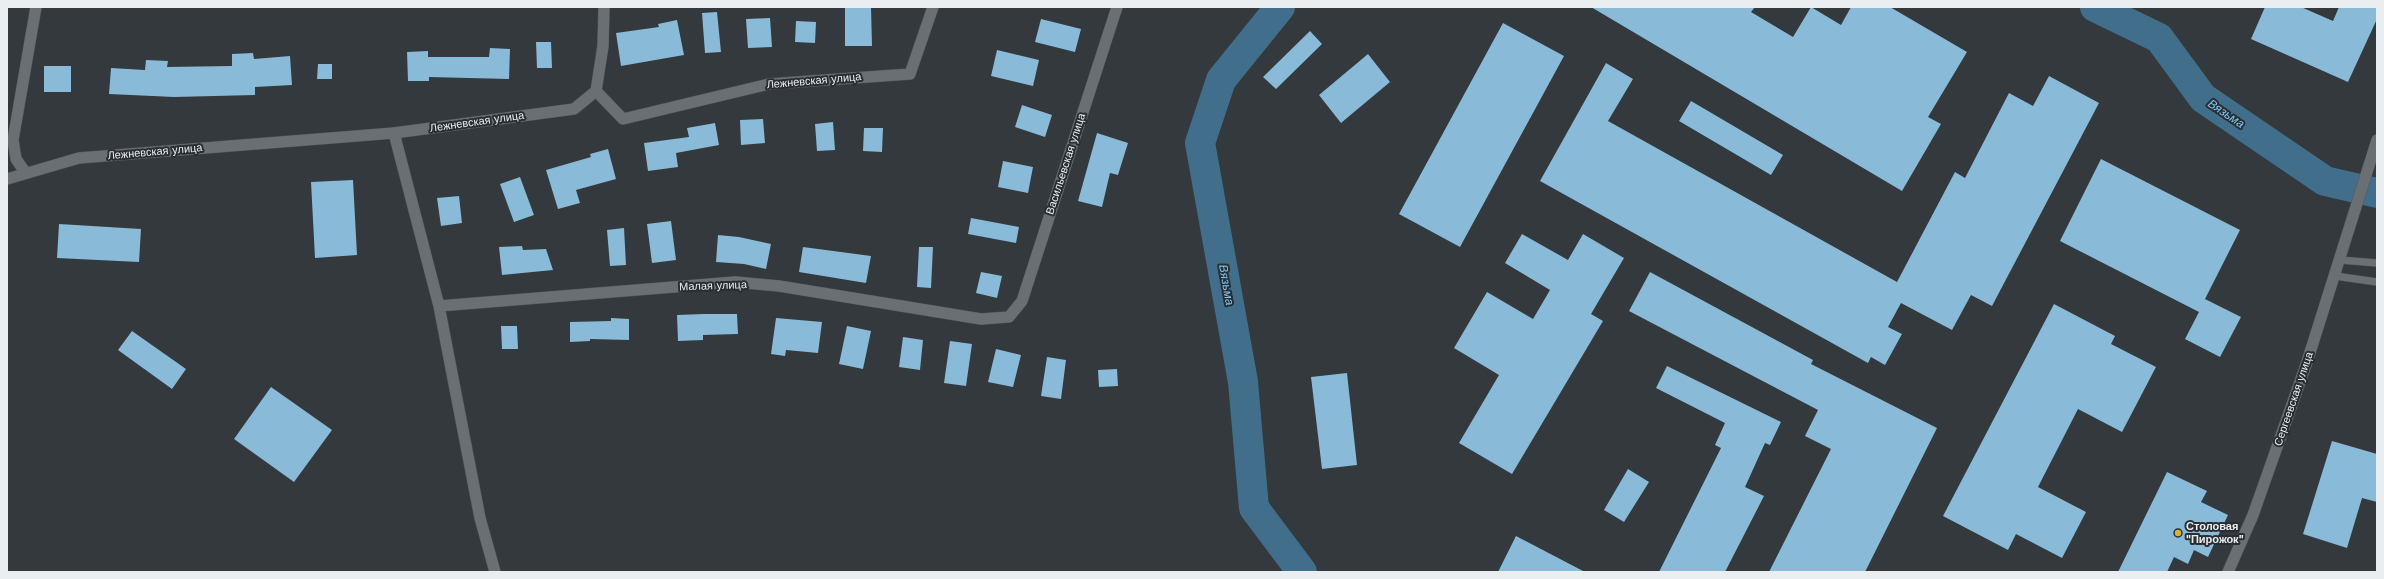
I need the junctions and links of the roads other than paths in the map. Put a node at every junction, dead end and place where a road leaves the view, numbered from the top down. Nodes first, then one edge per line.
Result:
1 (36, 7) edge
2 (604, 7) edge
3 (933, 7) edge
4 (1117, 7) edge
5 (596, 91) junction
6 (394, 133) junction
7 (10, 137) edge
8 (2377, 140) edge
9 (25, 172) junction
10 (7, 179) edge
11 (2340, 260) junction
12 (2377, 263) edge
13 (2335, 276) junction
14 (2377, 282) edge
15 (439, 306) junction
16 (1009, 317) joint
17 (495, 572) edge
18 (2228, 572) edge

1 - 7 street
2 - 5 street
3 - 5 street, Лежневская улица
4 - 16 street, Васильевская улица
5 - 6 street, Лежневская улица
6 - 9 street, Лежневская улица
6 - 15 street
7 - 9 street
8 - 11 street, Сергеевская улица
9 - 10 street, Лежневская улица
11 - 12 lane
11 - 13 street, Сергеевская улица
13 - 14 lane
13 - 18 street, Сергеевская улица
15 - 16 street, Малая улица
15 - 17 street

